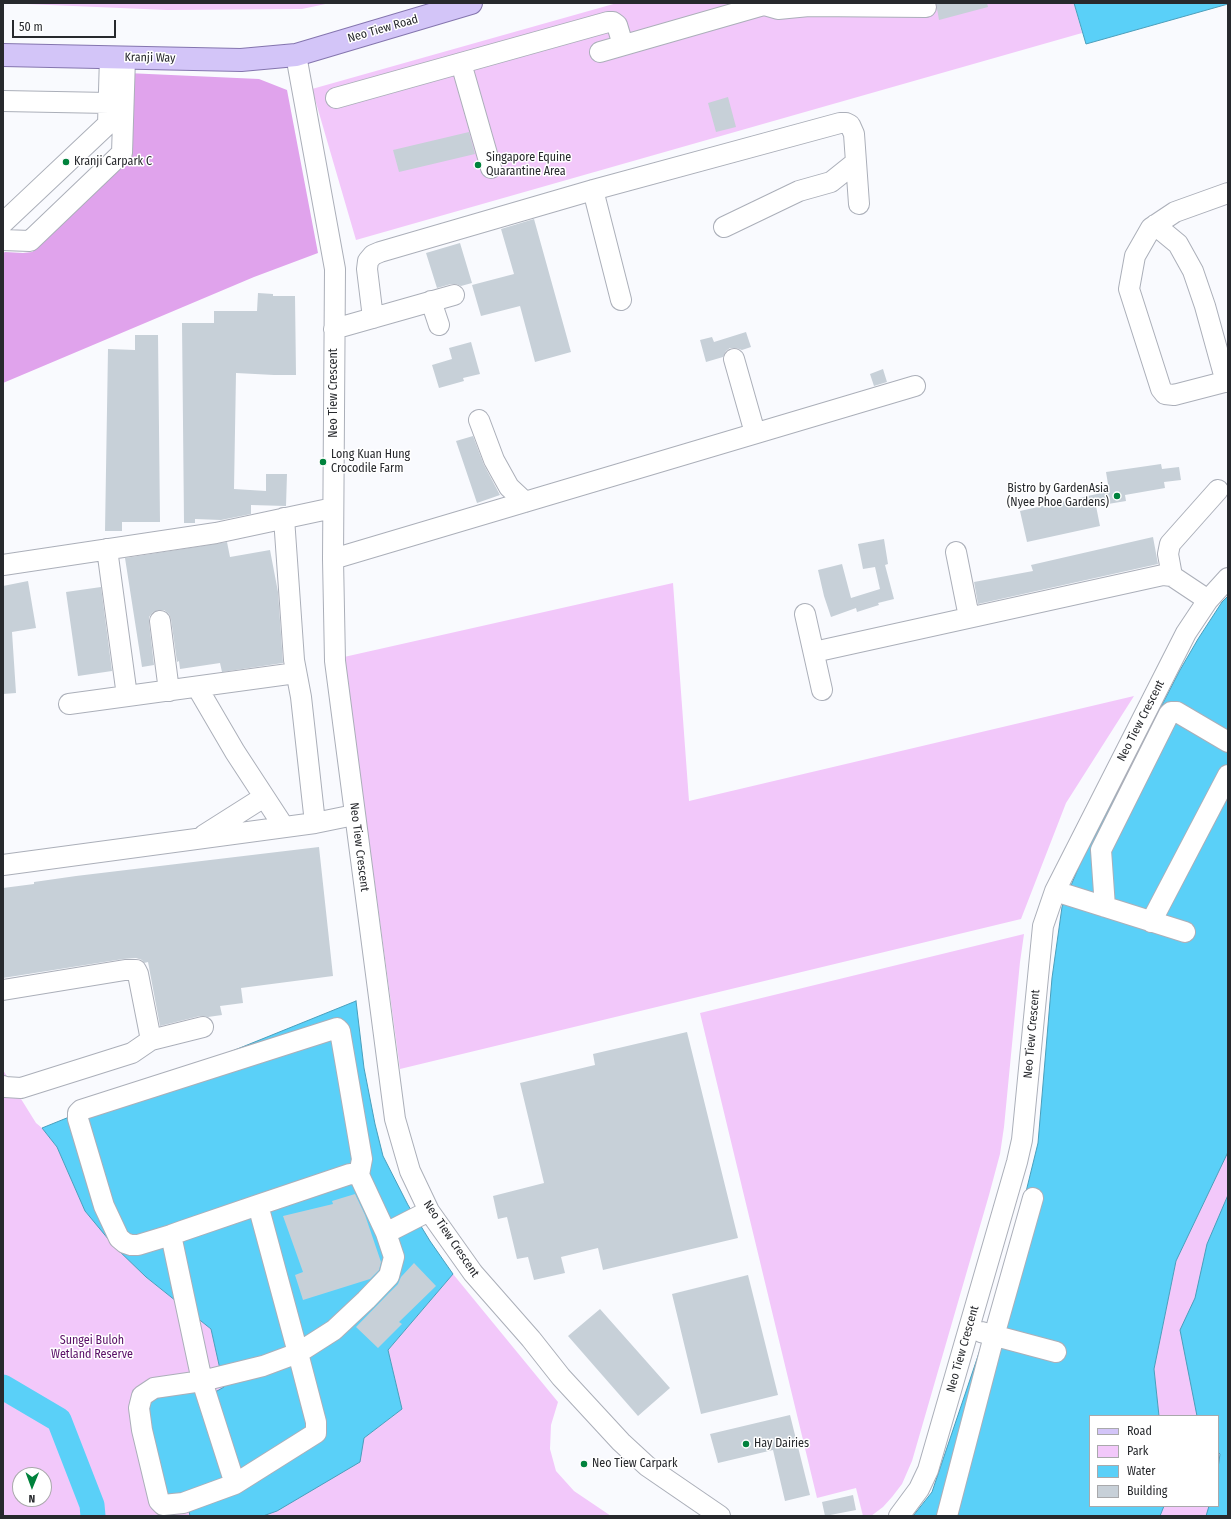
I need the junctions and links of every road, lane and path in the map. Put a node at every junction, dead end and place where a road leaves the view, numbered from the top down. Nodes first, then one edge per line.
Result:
1 (471, 3) edge
2 (764, 4) edge
3 (926, 7) dead end
4 (623, 45) junction
5 (600, 52) dead end
6 (3, 55) edge
7 (296, 55) junction
8 (117, 58) junction
9 (461, 63) junction
10 (336, 98) dead end
11 (3, 101) edge
12 (109, 103) junction
13 (856, 162) junction
14 (491, 168) dead end
15 (593, 190) junction
16 (1228, 193) edge
17 (859, 204) dead end
18 (3, 223) edge
19 (1156, 225) junction
20 (724, 227) dead end
21 (3, 240) edge
22 (454, 295) dead end
23 (621, 300) dead end
24 (431, 301) junction
25 (373, 318) junction
26 (439, 325) dead end
27 (334, 329) junction
28 (734, 359) dead end
29 (1227, 381) edge
30 (915, 386) dead end
31 (479, 420) dead end
32 (755, 433) junction
33 (1218, 490) dead end
34 (524, 502) junction
35 (333, 508) junction
36 (284, 518) junction
37 (107, 549) junction
38 (956, 552) dead end
39 (333, 559) junction
40 (3, 565) edge
41 (1172, 576) junction
42 (1228, 578) edge
43 (1208, 600) junction
44 (805, 614) dead end
45 (969, 617) junction
46 (160, 621) dead end
47 (814, 652) junction
48 (296, 673) junction
49 (197, 687) junction
50 (822, 690) dead end
51 (169, 691) junction
52 (127, 696) junction
53 (69, 704) dead end
54 (1228, 742) edge
55 (1228, 775) edge
56 (264, 797) junction
57 (354, 815) junction
58 (315, 823) junction
59 (284, 827) junction
60 (199, 838) junction
61 (3, 865) edge
62 (1055, 891) junction
63 (1105, 907) junction
64 (1151, 922) junction
65 (1185, 932) dead end
66 (3, 990) edge
67 (203, 1027) dead end
68 (151, 1040) junction
69 (3, 1086) edge
70 (359, 1175) junction
71 (1033, 1198) dead end
72 (258, 1205) junction
73 (429, 1211) junction
74 (386, 1233) junction
75 (171, 1235) junction
76 (969, 1329) junction
77 (994, 1336) junction
78 (1056, 1352) dead end
79 (298, 1353) junction
80 (202, 1381) junction
81 (235, 1484) junction
82 (720, 1516) edge
83 (899, 1516) edge
84 (947, 1516) edge

1 - 7 main road, Neo Tiew Road
2 - 3 street
2 - 4 street
4 - 5 street
4 - 9 street
6 - 8 main road, Kranji Way
7 - 8 main road, Kranji Way
7 - 27 street, Neo Tiew Crescent
8 - 12 street
8 - 21 street
9 - 10 street
9 - 14 street
11 - 12 street
12 - 18 street
13 - 15 street
13 - 17 street
13 - 20 street
15 - 23 street
15 - 25 street
16 - 19 street
19 - 29 street
19 - 29 street
22 - 24 street
24 - 25 street
24 - 26 street
25 - 27 street
27 - 35 street, Neo Tiew Crescent
28 - 32 street
30 - 32 street
31 - 34 street
32 - 34 street
33 - 41 street
34 - 39 street
35 - 36 street
35 - 39 street, Neo Tiew Crescent
36 - 37 street
36 - 48 street
37 - 40 street
37 - 52 street
38 - 45 street
39 - 57 street, Neo Tiew Crescent
41 - 43 street
41 - 45 street
42 - 43 street, Neo Tiew Crescent
43 - 62 street, Neo Tiew Crescent
44 - 47 street
45 - 47 street
46 - 51 street
47 - 50 street
48 - 49 street
48 - 58 street
49 - 51 street
49 - 56 street
51 - 52 street
52 - 53 street
54 - 63 street
55 - 64 street
56 - 59 street
56 - 60 street
57 - 58 street
57 - 73 street, Neo Tiew Crescent
58 - 59 street
59 - 60 street
60 - 61 street
62 - 63 street
62 - 76 street, Neo Tiew Crescent
63 - 64 street
64 - 65 street
66 - 68 street
67 - 68 street
68 - 69 street
70 - 72 street
70 - 74 street
70 - 75 street
71 - 77 street
72 - 75 street
72 - 79 street
73 - 74 street
73 - 82 street, Neo Tiew Crescent
74 - 79 street
75 - 80 street
76 - 77 street
76 - 83 street, Neo Tiew Crescent
77 - 78 street
77 - 84 street
79 - 80 street
79 - 81 street
80 - 81 street
80 - 81 street

